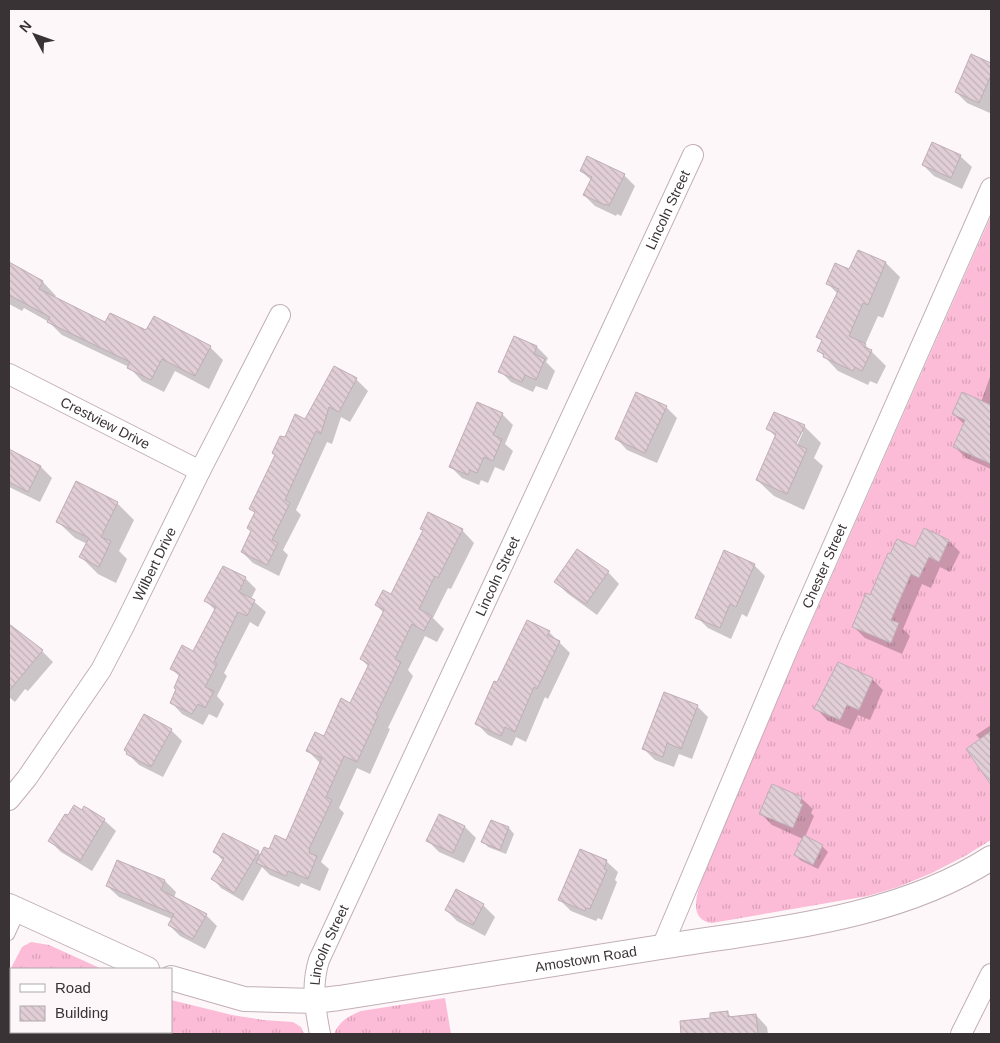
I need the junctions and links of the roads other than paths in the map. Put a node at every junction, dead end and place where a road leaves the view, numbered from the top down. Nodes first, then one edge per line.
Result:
1 (694, 155) dead end
2 (991, 188) edge
3 (280, 315) dead end
4 (9, 374) edge
5 (200, 471) junction
6 (9, 800) edge
7 (991, 858) edge
8 (14, 909) edge
9 (9, 935) edge
10 (662, 947) junction
11 (146, 968) edge
12 (991, 974) edge
13 (172, 978) edge
14 (314, 1001) junction
15 (320, 1034) edge
16 (961, 1034) edge

1 - 14 street, Lincoln Street
2 - 10 street, Chester Street
3 - 5 street, Wilbert Drive
4 - 5 street, Crestview Drive
5 - 6 street, Wilbert Drive
7 - 10 street, Amostown Road
8 - 9 lane
8 - 11 street
10 - 14 street, Amostown Road
12 - 16 street
13 - 14 street, Amostown Road
14 - 15 street, Lincoln Street

